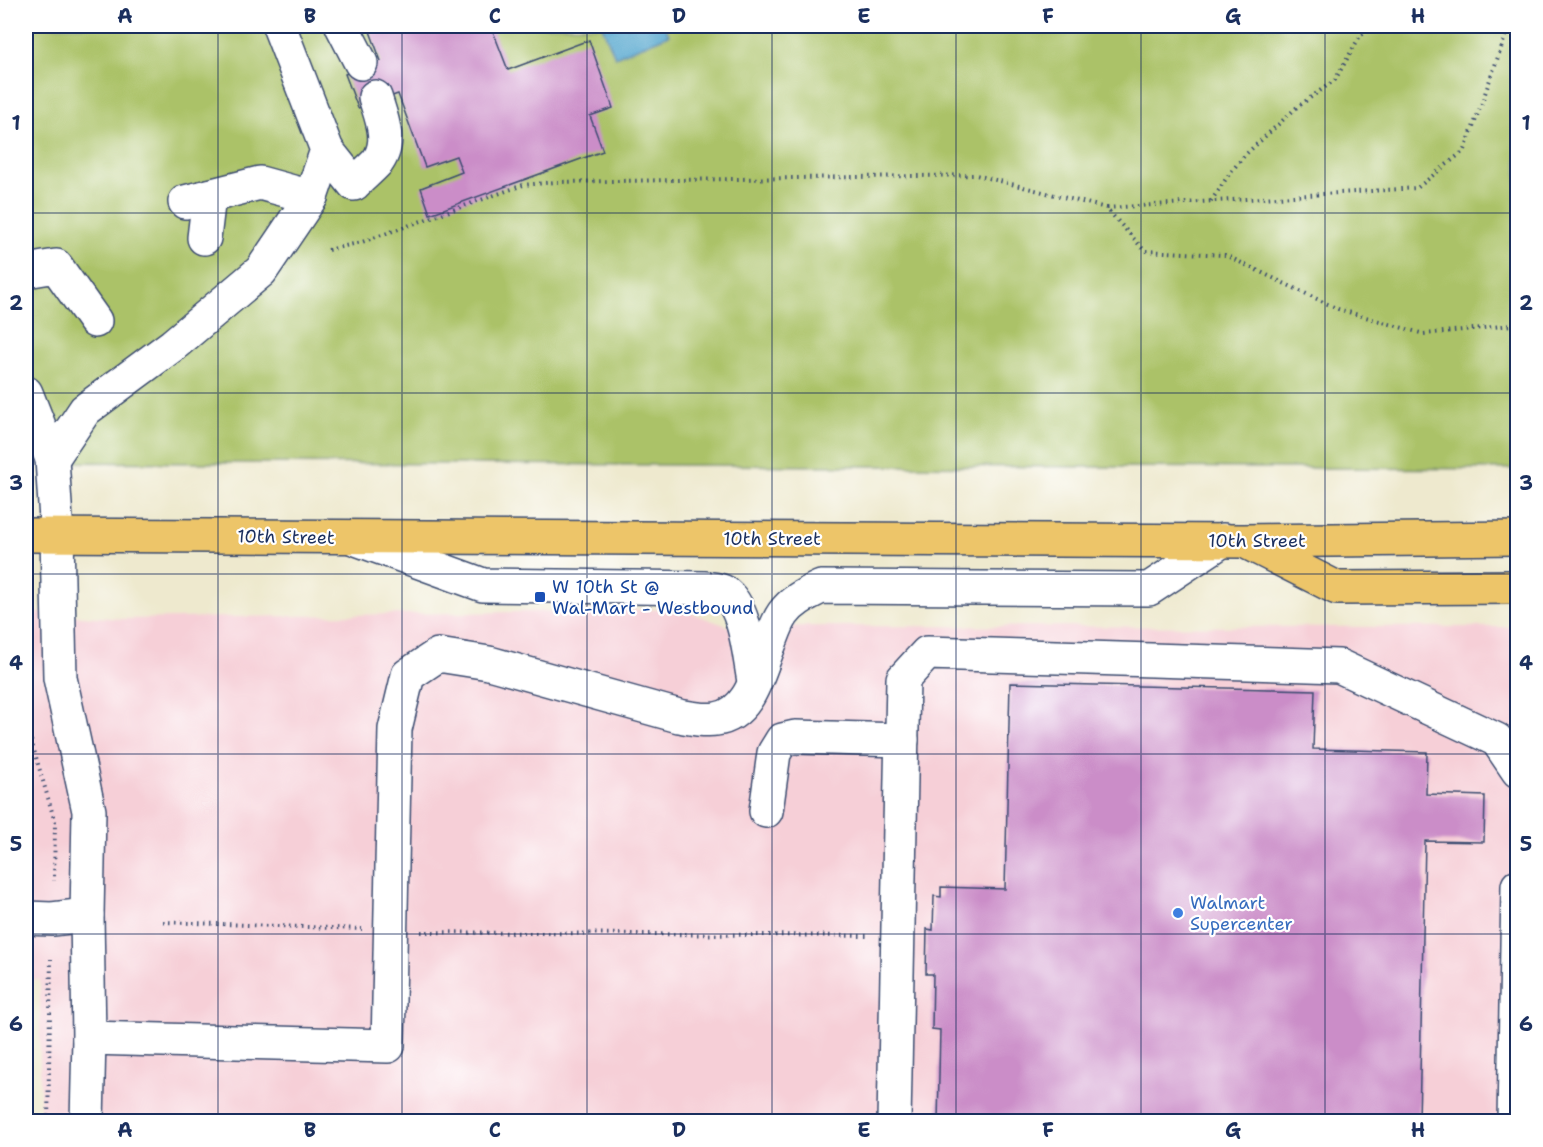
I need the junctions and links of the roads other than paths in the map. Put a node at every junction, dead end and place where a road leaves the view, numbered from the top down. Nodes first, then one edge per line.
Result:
1 (279, 26) edge
2 (342, 26) edge
3 (361, 63) dead end
4 (375, 97) dead end
5 (327, 150) junction
6 (311, 197) junction
7 (204, 238) dead end
8 (26, 271) edge
9 (95, 321) dead end
10 (26, 393) edge
11 (52, 459) junction
12 (41, 535) edge
13 (353, 537) junction
14 (1518, 538) edge
15 (1233, 541) junction
16 (1518, 587) edge
17 (754, 681) junction
18 (902, 740) junction
19 (1518, 771) edge
20 (766, 811) dead end
21 (1518, 886) edge
22 (87, 915) junction
23 (26, 918) edge
24 (89, 1038) junction
25 (87, 1122) edge
26 (894, 1122) edge
27 (1514, 1122) edge

1 - 5 street
2 - 3 street
4 - 5 street
5 - 6 street
6 - 7 street
6 - 11 street
8 - 9 street
10 - 11 street
11 - 12 street
12 - 13 main road, 10th Street
12 - 22 street
13 - 15 main road, 10th Street
13 - 17 street
14 - 15 main road, 10th Street
15 - 16 main road
15 - 17 street
17 - 24 street
18 - 19 street
18 - 20 street
18 - 26 street
21 - 27 street
22 - 23 street
22 - 24 street
24 - 25 street

